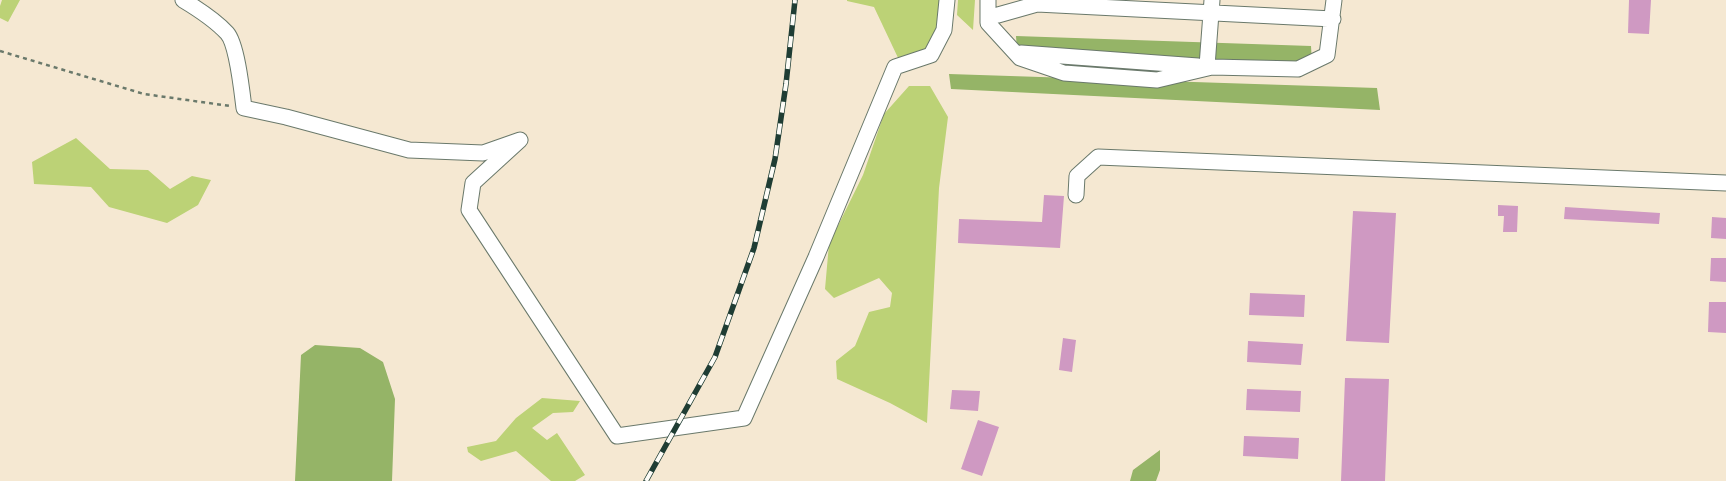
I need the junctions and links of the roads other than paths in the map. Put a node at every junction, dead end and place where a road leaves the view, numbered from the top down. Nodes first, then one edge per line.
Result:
1 (183, 0) edge
2 (947, 0) edge
3 (988, 0) edge
4 (1006, 0) edge
5 (1334, 0) edge
6 (1212, 6) edge
7 (1333, 19) junction
8 (995, 21) junction
9 (1209, 66) junction
10 (1726, 183) edge
11 (1076, 196) dead end

1 - 2 lane
3 - 8 lane
4 - 8 lane
5 - 7 lane
6 - 7 lane
6 - 8 lane
6 - 9 lane
7 - 9 lane
8 - 9 lane
10 - 11 lane

